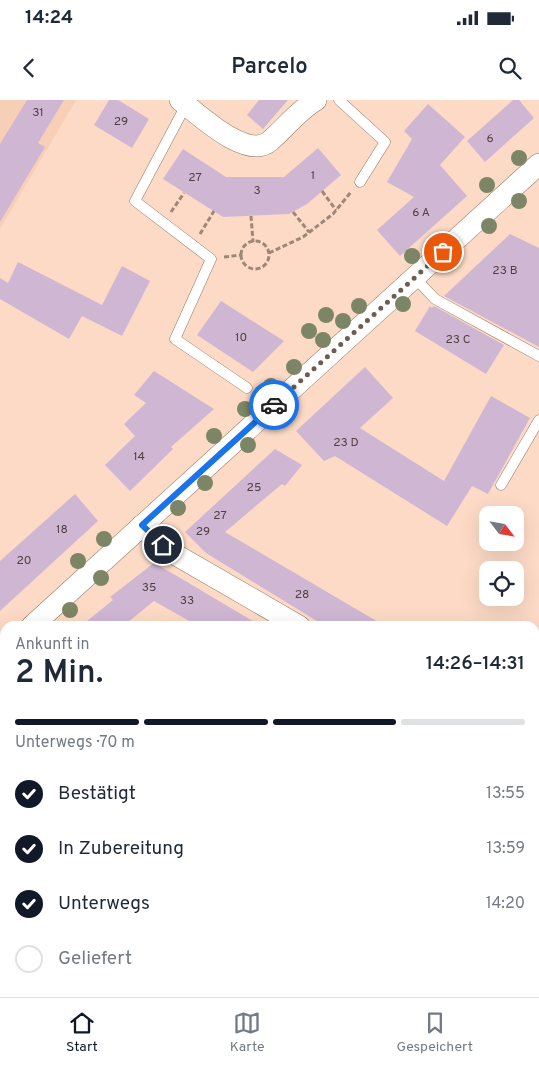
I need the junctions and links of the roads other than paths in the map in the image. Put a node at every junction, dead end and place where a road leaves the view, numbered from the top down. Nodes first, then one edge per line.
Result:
1 (316, 100) edge
2 (339, 100) edge
3 (183, 103) edge
4 (539, 164) edge
5 (360, 182) road end
6 (415, 278) junction
7 (539, 356) edge
8 (247, 388) dead end
9 (539, 420) edge
10 (501, 485) dead end
11 (142, 525) junction
12 (37, 621) edge
13 (290, 621) edge

1 - 3 street
2 - 5 lane
3 - 8 lane
4 - 6 street
6 - 7 lane
6 - 11 street
9 - 10 lane
11 - 12 street
11 - 13 street

